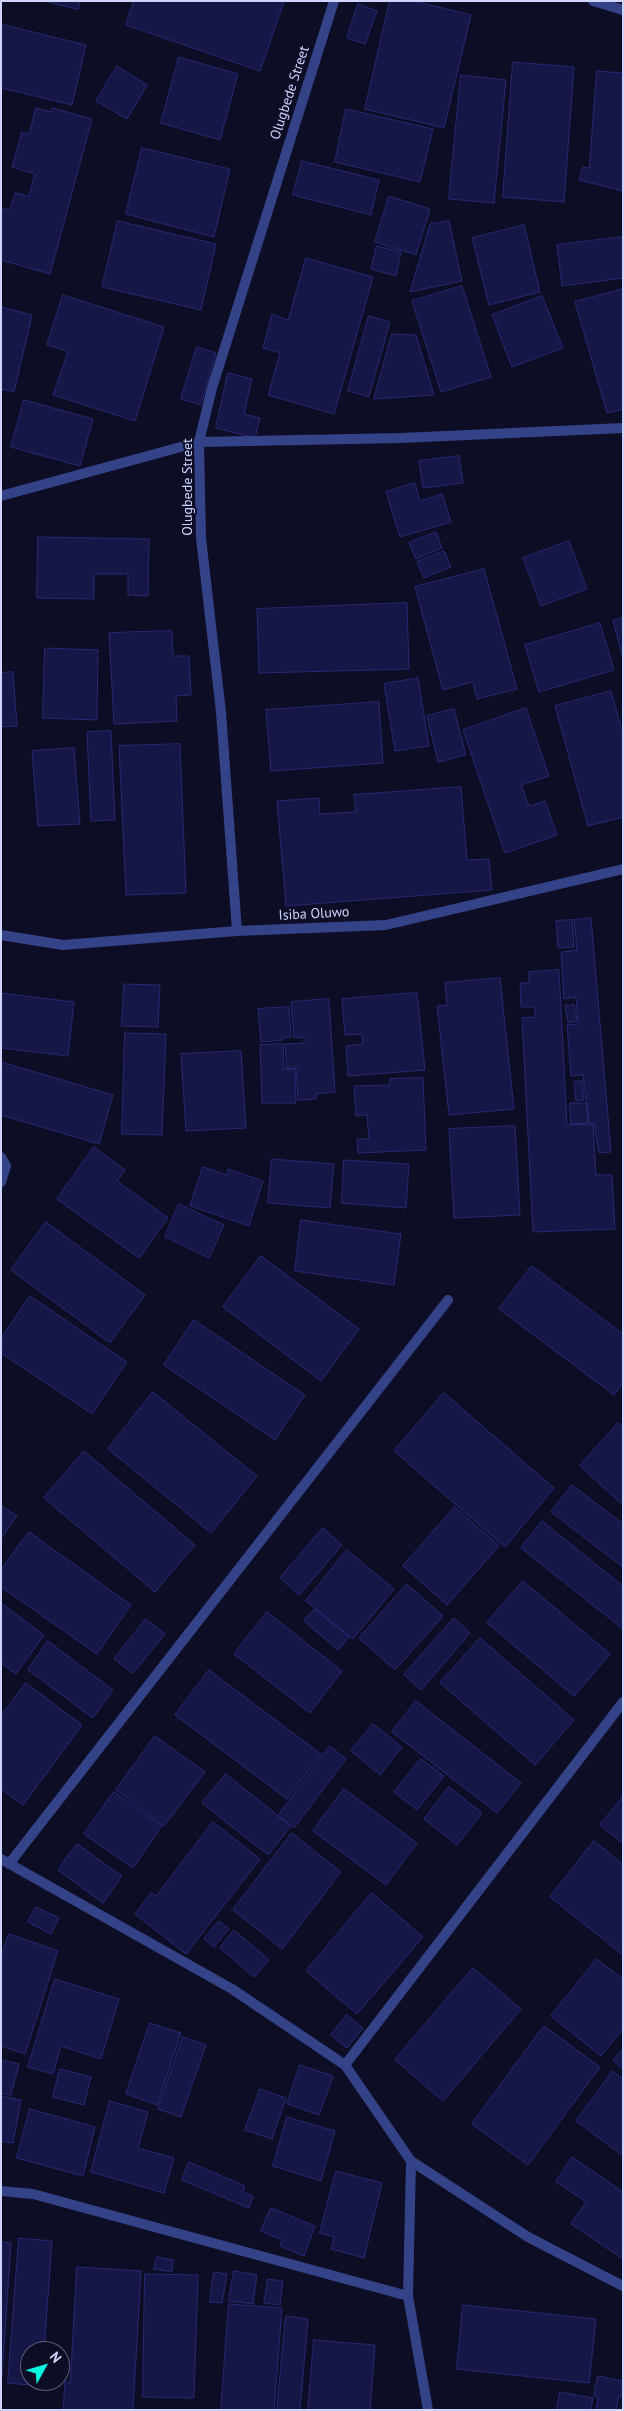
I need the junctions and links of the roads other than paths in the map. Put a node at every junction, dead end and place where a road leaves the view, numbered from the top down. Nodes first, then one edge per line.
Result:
1 (334, 1) edge
2 (593, 1) edge
3 (623, 10) edge
4 (623, 428) edge
5 (199, 442) junction
6 (1, 496) edge
7 (623, 869) edge
8 (237, 931) junction
9 (1, 935) edge
10 (1, 1157) edge
11 (1, 1182) edge
12 (448, 1300) dead end
13 (623, 1702) edge
14 (5, 1861) edge
15 (345, 2065) junction
16 (411, 2161) junction
17 (1, 2191) edge
18 (623, 2286) edge
19 (408, 2296) junction
20 (428, 2410) edge

1 - 5 street, Olugbede Street
2 - 3 street
4 - 5 street
5 - 6 street
5 - 8 street, Olugbede Street
7 - 8 street, Isiba Oluwo
8 - 9 street, Isiba Oluwo
10 - 11 street
12 - 14 street
13 - 15 street
14 - 15 street
15 - 16 street
16 - 18 street
16 - 19 street
17 - 19 street
19 - 20 street

